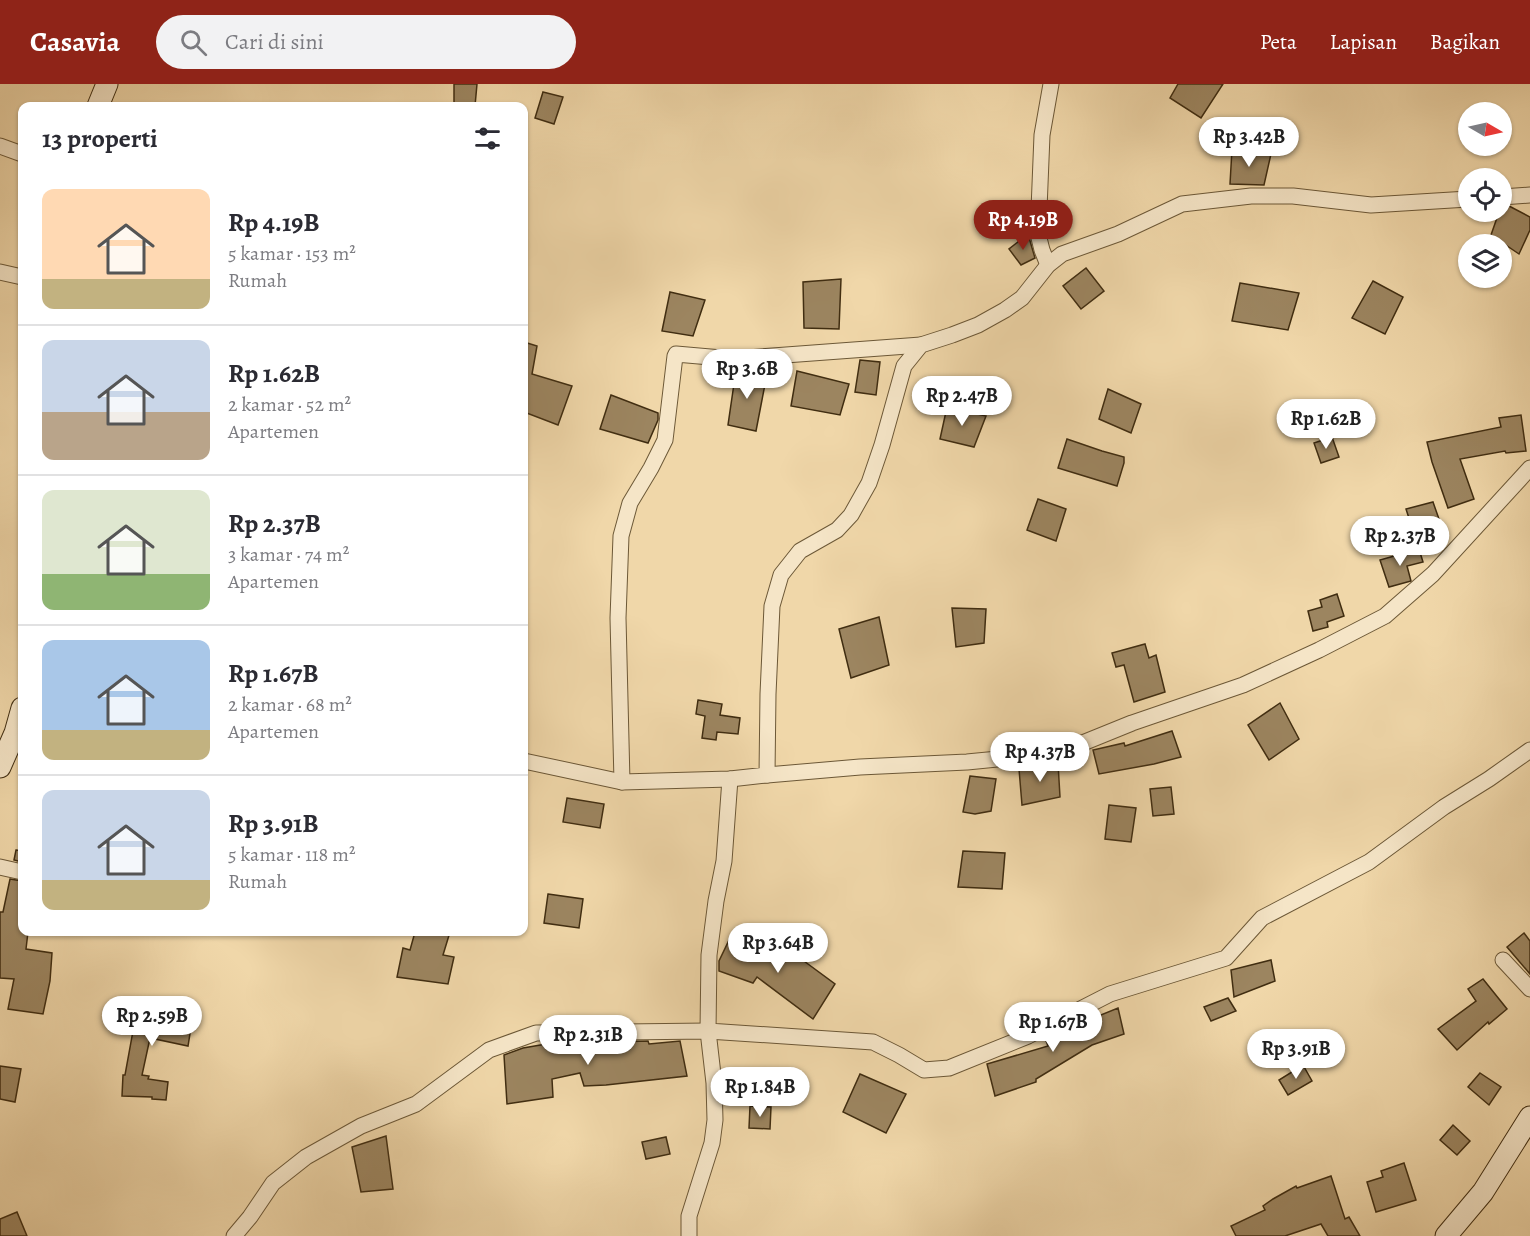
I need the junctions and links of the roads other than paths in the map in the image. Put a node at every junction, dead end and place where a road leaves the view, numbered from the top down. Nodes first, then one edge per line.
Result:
1 (107, 84) edge
2 (1051, 84) edge
3 (100, 102) edge
4 (0, 146) edge
5 (18, 153) edge
6 (1530, 195) edge
7 (1512, 196) edge
8 (1458, 200) edge
9 (1048, 265) junction
10 (0, 272) edge
11 (18, 276) edge
12 (921, 345) junction
13 (1530, 468) edge
14 (18, 722) edge
15 (1530, 750) edge
16 (528, 762) edge
17 (0, 767) edge
18 (767, 775) junction
19 (730, 779) junction
20 (622, 782) junction
21 (0, 867) edge
22 (18, 871) edge
23 (1503, 960) dead end
24 (1530, 989) edge
25 (708, 1031) junction
26 (1530, 1117) edge
27 (234, 1236) edge
28 (689, 1236) edge
29 (1446, 1236) edge

1 - 3 main road
2 - 9 street
4 - 5 street
6 - 7 street
8 - 9 street
9 - 12 street
10 - 11 street
12 - 18 street
12 - 20 street
13 - 18 street
14 - 17 main road
15 - 25 street
16 - 20 street
18 - 19 street
19 - 20 street
19 - 25 street
21 - 22 street
23 - 24 street
25 - 27 street
25 - 28 street
26 - 29 main road

